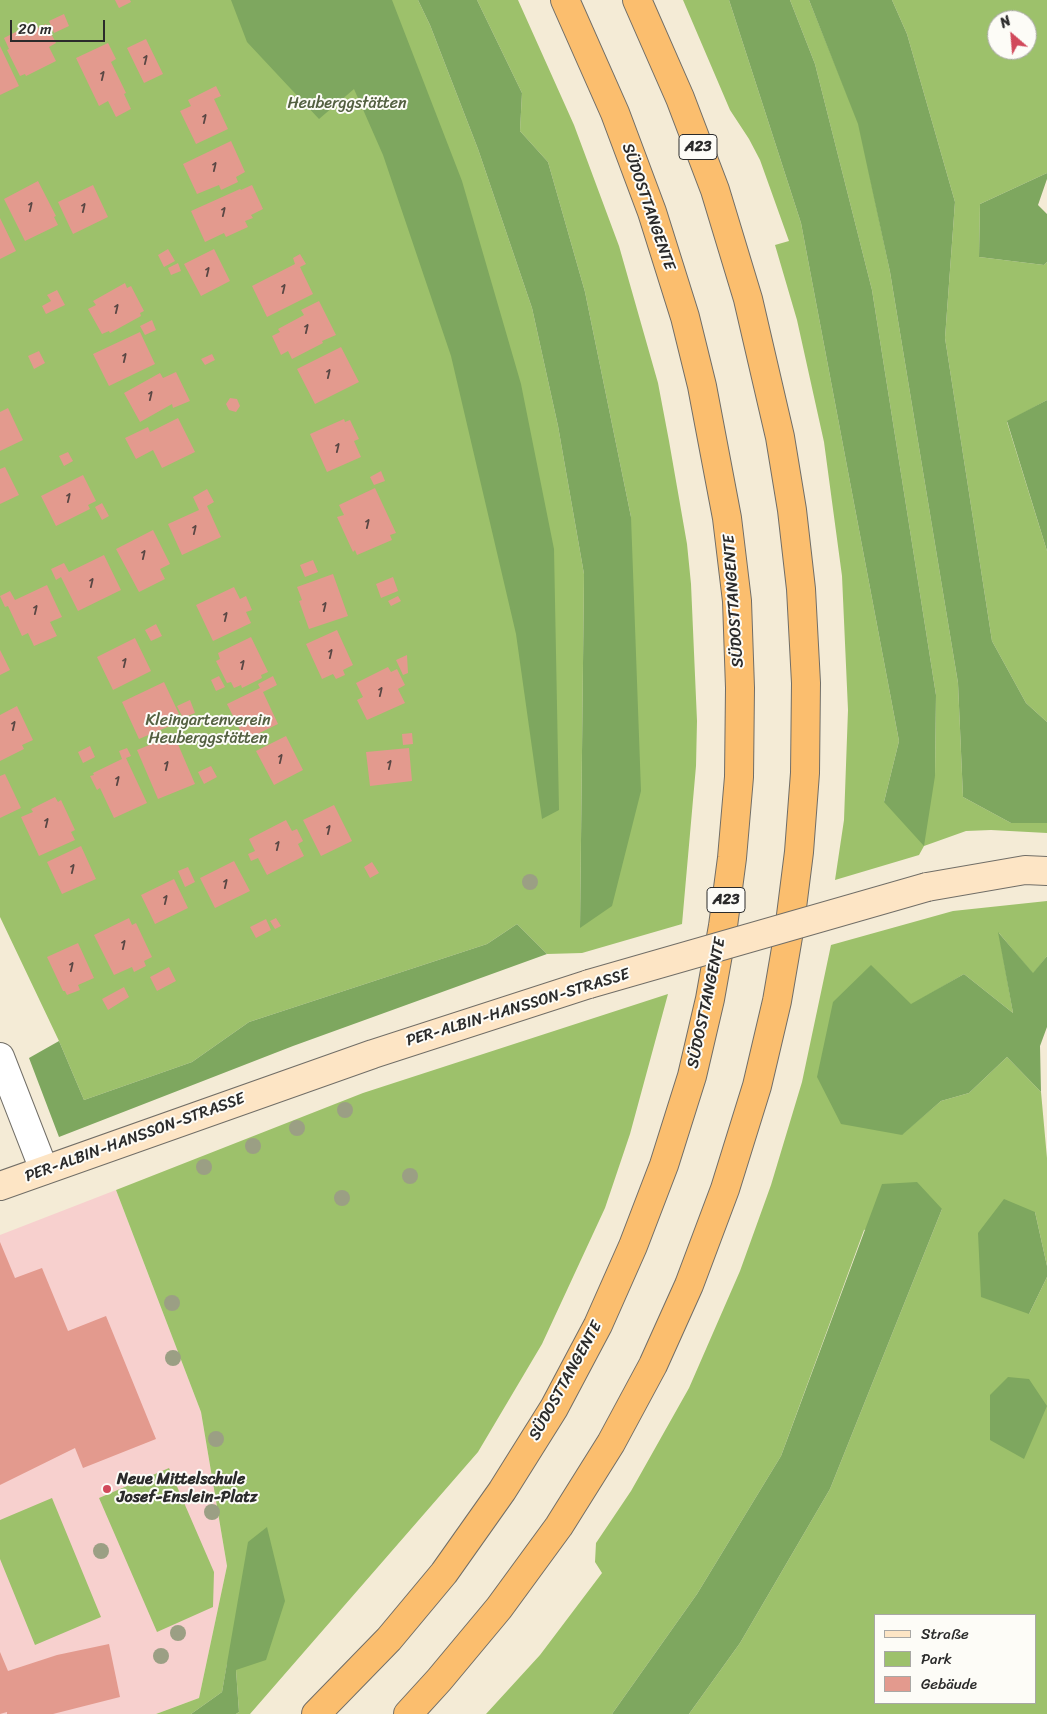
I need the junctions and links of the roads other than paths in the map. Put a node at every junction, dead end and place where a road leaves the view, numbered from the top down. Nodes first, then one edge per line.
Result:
1 (565, 0) edge
2 (637, 0) edge
3 (1047, 871) edge
4 (0, 1056) edge
5 (44, 1170) junction
6 (0, 1186) edge
7 (316, 1714) edge
8 (408, 1714) edge

1 - 7 highway, SÜDOSTTANGENTE / A23
2 - 8 highway, A23
3 - 5 street, PER-ALBIN-HANSSON-STRASSE, bridge
4 - 5 street
5 - 6 street, PER-ALBIN-HANSSON-STRASSE

